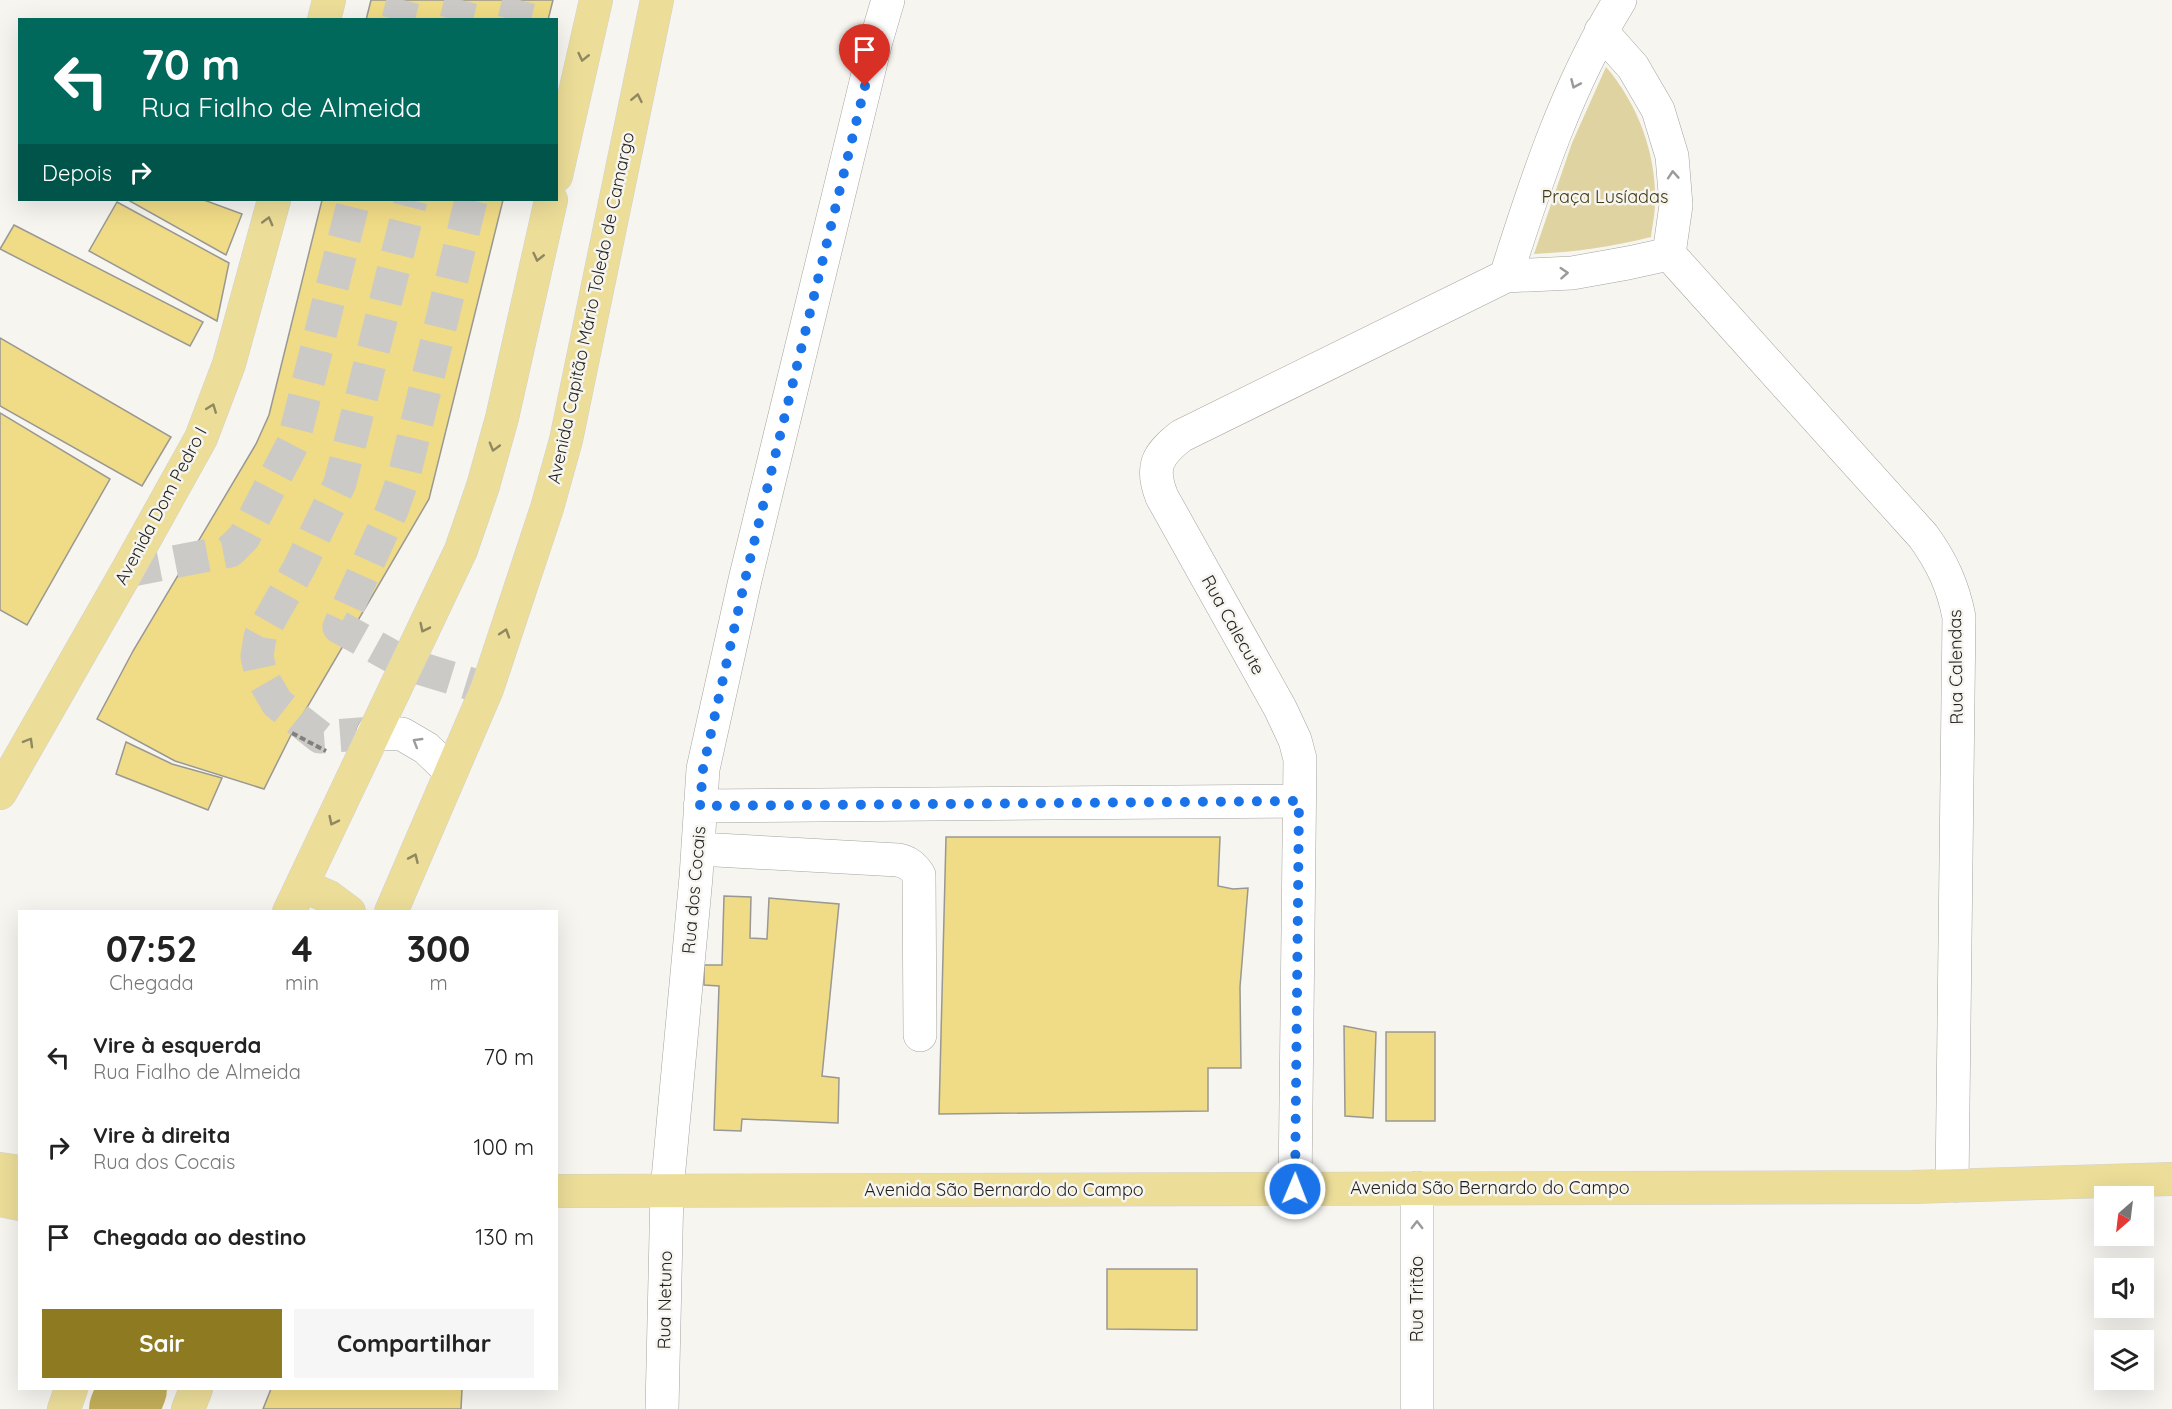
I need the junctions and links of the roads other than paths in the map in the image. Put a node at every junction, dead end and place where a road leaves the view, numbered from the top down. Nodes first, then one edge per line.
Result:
1 (329, 0) edge
2 (596, 0) edge
3 (657, 0) edge
4 (888, 0) edge
5 (1620, 0) edge
6 (324, 18) edge
7 (1600, 31) junction
8 (558, 167) edge
9 (274, 201) edge
10 (551, 201) edge
11 (1668, 254) junction
12 (1506, 276) junction
13 (373, 733) junction
14 (452, 772) junction
15 (0, 793) edge
16 (1299, 801) junction
17 (700, 806) junction
18 (698, 849) junction
19 (296, 899) edge
20 (346, 910) edge
21 (392, 910) edge
22 (920, 1035) dead end
23 (0, 1169) edge
24 (18, 1172) edge
25 (2172, 1179) edge
26 (1952, 1186) junction
27 (1417, 1188) junction
28 (1295, 1189) junction
29 (667, 1190) junction
30 (558, 1191) edge
31 (0, 1200) edge
32 (18, 1204) edge
33 (71, 1390) edge
34 (196, 1390) edge
35 (64, 1409) edge
36 (188, 1409) edge
37 (662, 1409) edge
38 (1417, 1409) edge

1 - 6 main road
2 -> 8 main road
14 -> 3 main road, Avenida Capitão Mário Toledo de Camargo
4 - 17 street, Rua dos Cocais
5 - 7 street
11 -> 7 street
7 -> 12 street
15 -> 9 main road, Avenida Dom Pedro I
10 -> 13 main road
12 -> 11 street
11 - 26 street, Rua Calendas
12 - 16 street, Rua Calecute
14 -> 13 street
13 -> 19 main road
21 -> 14 main road, Avenida Capitão Mário Toledo de Camargo
16 - 17 street
16 - 28 street, Rua Calecute
17 - 18 street, Rua dos Cocais
18 - 22 street
18 - 29 street, Rua dos Cocais
19 - 20 main road
23 - 24 main road
25 - 26 main road, Avenida São Bernardo do Campo
26 - 27 main road, Avenida São Bernardo do Campo
27 - 28 main road, Avenida São Bernardo do Campo
38 -> 27 street, Rua Tritão
28 - 29 main road, Avenida São Bernardo do Campo
29 - 30 main road, Avenida São Bernardo do Campo
29 - 37 street, Rua Netuno
31 - 32 main road
33 - 35 main road
34 - 36 main road

